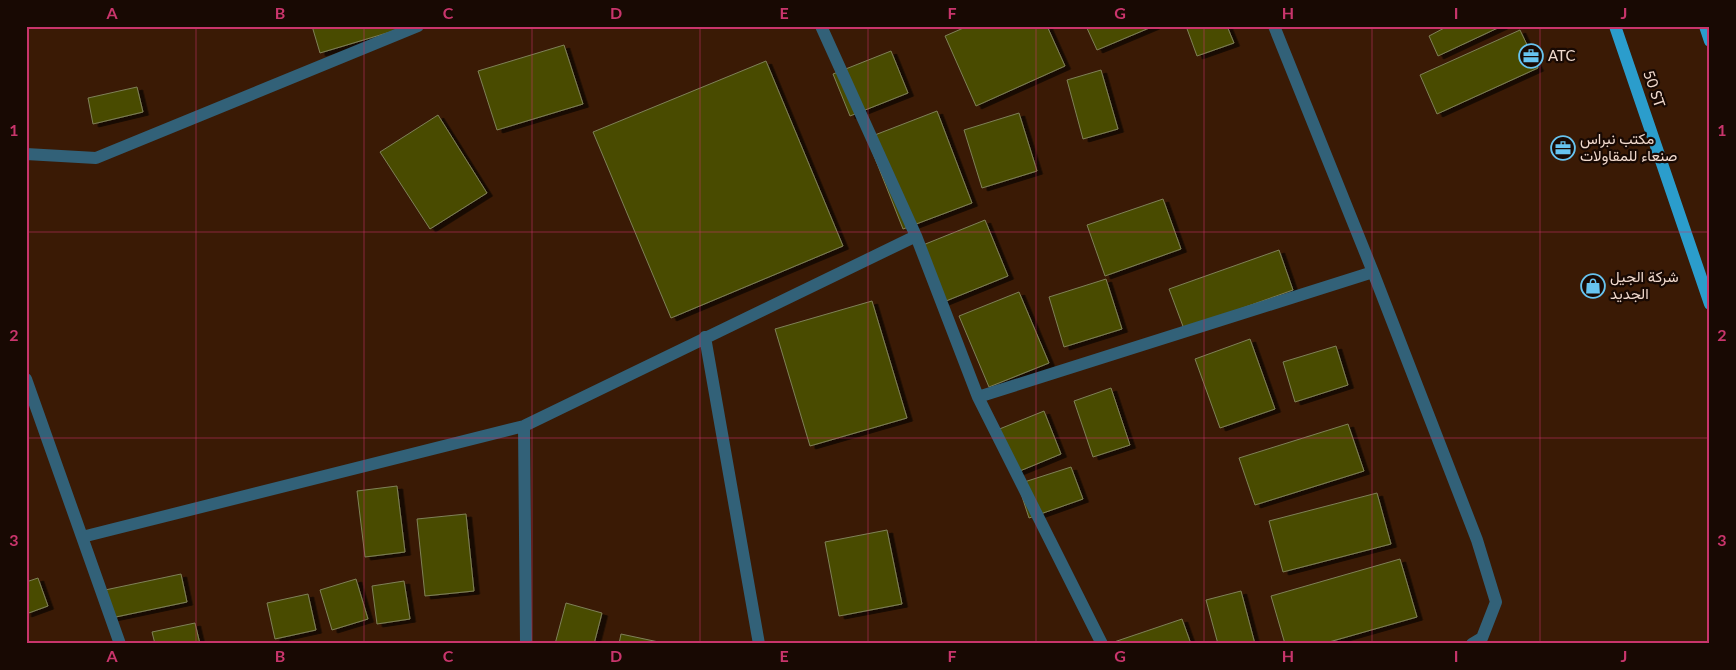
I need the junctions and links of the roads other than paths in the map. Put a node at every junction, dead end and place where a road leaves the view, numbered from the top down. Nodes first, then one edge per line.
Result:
1 (418, 26) edge
2 (821, 26) edge
3 (1274, 26) edge
4 (1615, 26) edge
5 (1705, 26) edge
6 (1710, 41) edge
7 (26, 154) edge
8 (916, 236) junction
9 (1373, 272) junction
10 (1710, 304) edge
11 (705, 337) junction
12 (26, 379) edge
13 (978, 397) junction
14 (524, 426) junction
15 (82, 537) junction
16 (120, 644) edge
17 (526, 644) edge
18 (759, 644) edge
19 (1102, 644) edge
20 (1472, 644) edge

1 - 7 street
2 - 8 street
3 - 9 street
4 - 10 main road, 50 ST
5 - 6 main road
8 - 11 street
8 - 13 street
9 - 13 street
9 - 20 street
11 - 14 street
11 - 18 street
12 - 15 street
13 - 19 street
14 - 15 street
14 - 17 street
15 - 16 street

